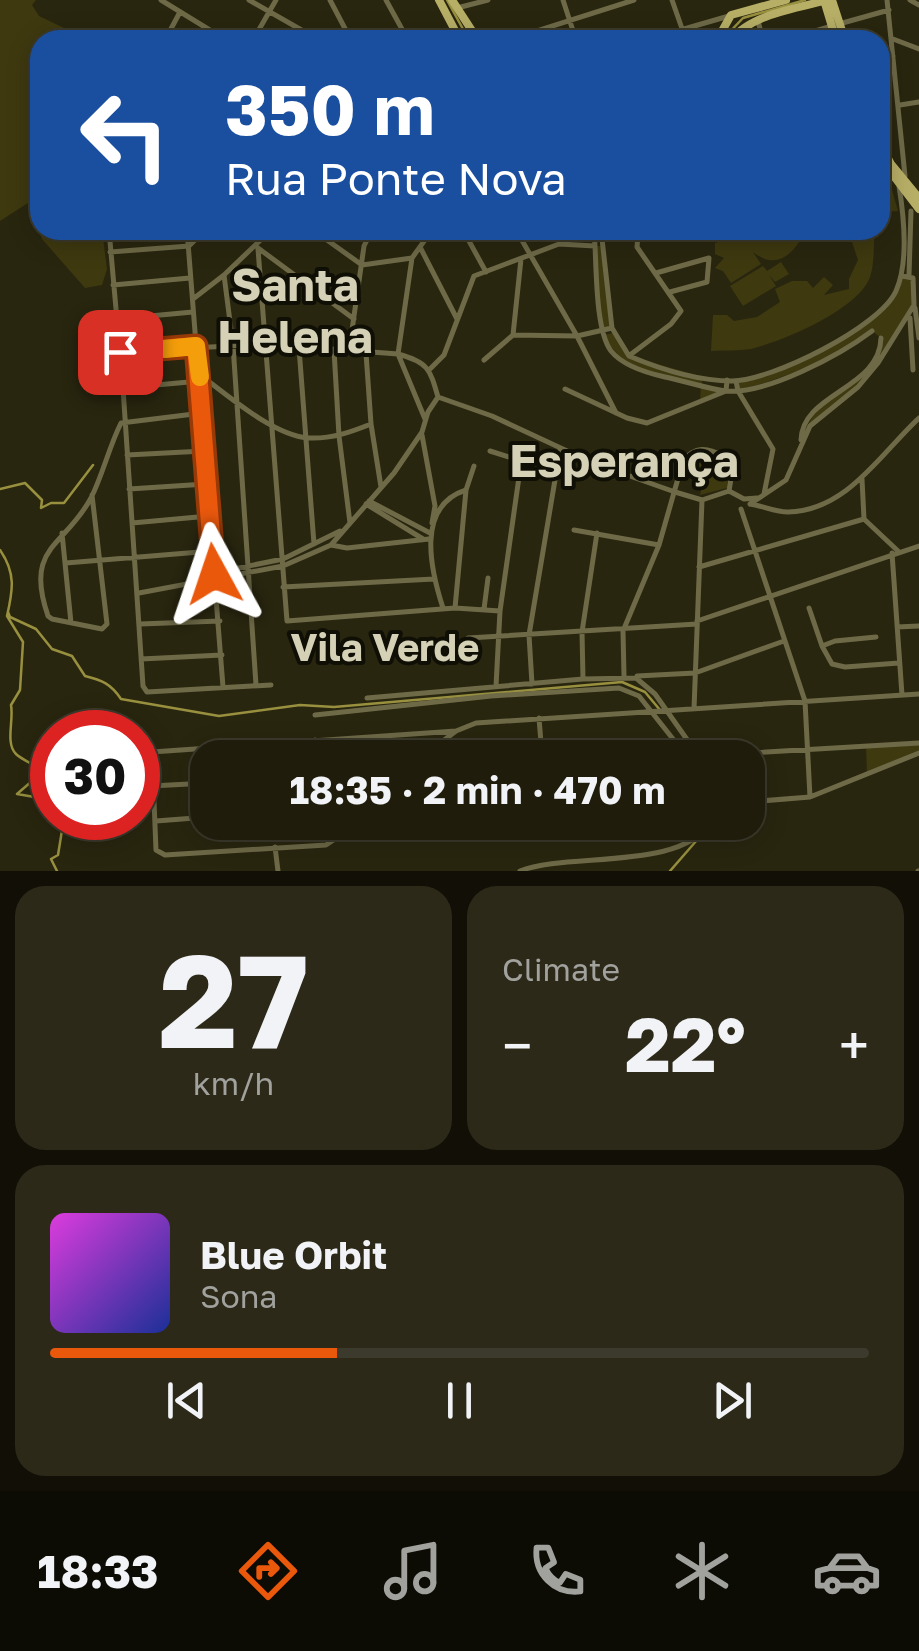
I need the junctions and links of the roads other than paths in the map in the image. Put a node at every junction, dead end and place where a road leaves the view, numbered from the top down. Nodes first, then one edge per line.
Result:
1 (161, 0) edge
2 (249, 0) edge
3 (276, 0) edge
4 (330, 0) edge
5 (386, 0) edge
6 (439, 0) edge
7 (488, 0) edge
8 (563, 0) edge
9 (634, 0) edge
10 (672, 0) edge
11 (786, 0) edge
12 (827, 0) edge
13 (887, 0) edge
14 (910, 0) edge
15 (454, 4) edge
16 (754, 5) edge
17 (919, 6) edge
18 (889, 10) junction
19 (180, 12) junction
20 (269, 12) junction
21 (732, 15) junction
22 (569, 21) junction
23 (758, 21) junction
24 (836, 25) junction
25 (682, 28) junction
26 (170, 30) edge
27 (210, 30) edge
28 (259, 30) edge
29 (301, 30) edge
30 (346, 30) edge
31 (402, 30) edge
32 (459, 30) edge
33 (462, 30) edge
34 (540, 30) edge
35 (572, 30) edge
36 (676, 30) edge
37 (723, 30) edge
38 (740, 30) edge
39 (761, 30) edge
40 (819, 30) edge
41 (836, 30) edge
42 (839, 30) edge
43 (893, 39) junction
44 (919, 49) edge
45 (893, 56) junction
46 (890, 57) edge
47 (919, 102) edge
48 (900, 105) junction
49 (890, 162) edge
50 (890, 172) edge
51 (905, 176) dead end
52 (899, 185) junction
53 (919, 198) edge
54 (915, 210) edge
55 (109, 240) edge
56 (188, 240) edge
57 (195, 240) edge
58 (262, 240) edge
59 (327, 240) edge
60 (367, 240) edge
61 (425, 240) edge
62 (468, 240) edge
63 (522, 240) edge
64 (598, 240) edge
65 (638, 240) edge
66 (188, 246) junction
67 (599, 246) junction
68 (257, 247) junction
69 (420, 247) junction
70 (110, 252) junction
71 (530, 255) junction
72 (412, 258) junction
73 (521, 258) junction
74 (362, 265) junction
75 (486, 272) junction
76 (656, 273) junction
77 (224, 275) junction
78 (906, 276) junction
79 (191, 278) junction
80 (917, 283) edge
81 (113, 285) junction
82 (670, 292) junction
83 (193, 299) junction
84 (914, 305) junction
85 (193, 312) junction
86 (910, 316) junction
87 (354, 319) junction
88 (870, 319) junction
89 (117, 320) junction
90 (457, 320) junction
91 (918, 327) edge
92 (612, 328) junction
93 (602, 330) junction
94 (872, 331) junction
95 (513, 335) junction
96 (577, 336) junction
97 (891, 337) junction
98 (881, 338) junction
99 (919, 338) edge
100 (264, 344) junction
101 (196, 346) junction
102 (232, 346) junction
103 (299, 346) junction
104 (334, 350) junction
105 (349, 351) junction
106 (120, 352) junction
107 (366, 353) junction
108 (398, 354) junction
109 (629, 356) junction
110 (484, 360) dead end
111 (620, 360) junction
112 (430, 369) junction
113 (774, 370) junction
114 (913, 370) dead end
115 (703, 377) junction
116 (200, 378) junction
117 (727, 380) junction
118 (779, 380) junction
119 (736, 381) junction
120 (701, 386) junction
121 (123, 388) junction
122 (565, 390) dead end
123 (726, 391) junction
124 (738, 391) junction
125 (438, 397) junction
126 (700, 401) junction
127 (236, 402) junction
128 (202, 413) junction
129 (616, 413) junction
130 (919, 418) edge
131 (425, 420) junction
132 (124, 421) junction
133 (271, 424) junction
134 (372, 424) junction
135 (422, 432) junction
136 (339, 436) junction
137 (305, 438) junction
138 (802, 444) junction
139 (560, 449) junction
140 (206, 450) junction
141 (490, 451) dead end
142 (127, 455) junction
143 (522, 463) junction
144 (474, 466) dead end
145 (555, 472) junction
146 (862, 479) junction
147 (207, 484) junction
148 (381, 488) junction
149 (129, 489) junction
150 (466, 490) junction
151 (675, 492) junction
152 (732, 493) junction
153 (764, 494) junction
154 (92, 495) junction
155 (702, 500) junction
156 (367, 502) junction
157 (758, 502) junction
158 (745, 505) junction
159 (210, 516) junction
160 (864, 520) junction
161 (132, 523) junction
162 (350, 524) junction
163 (343, 529) junction
164 (574, 530) dead end
165 (62, 533) junction
166 (597, 533) junction
167 (429, 536) junction
168 (314, 544) junction
169 (331, 545) junction
170 (659, 545) junction
171 (919, 546) edge
172 (754, 551) junction
173 (212, 552) junction
174 (895, 552) junction
175 (135, 558) junction
176 (102, 561) junction
177 (283, 562) junction
178 (66, 563) junction
179 (697, 568) junction
180 (249, 570) junction
181 (215, 577) junction
182 (488, 578) dead end
183 (434, 579) junction
184 (283, 587) junction
185 (138, 593) junction
186 (768, 596) junction
187 (444, 608) junction
188 (455, 608) junction
189 (809, 608) dead end
190 (484, 610) junction
191 (500, 610) junction
192 (220, 621) junction
193 (697, 622) junction
194 (71, 623) junction
195 (140, 624) junction
196 (919, 626) edge
197 (896, 627) junction
198 (623, 630) junction
199 (582, 632) junction
200 (529, 635) junction
201 (498, 636) junction
202 (876, 637) dead end
203 (468, 638) dead end
204 (784, 641) junction
205 (822, 646) junction
206 (222, 654) junction
207 (141, 659) junction
208 (899, 663) junction
209 (695, 673) junction
210 (624, 676) junction
211 (583, 679) junction
212 (532, 684) junction
213 (256, 685) junction
214 (272, 685) dead end
215 (496, 686) junction
216 (223, 687) junction
217 (919, 694) edge
218 (902, 695) junction
219 (366, 698) dead end
220 (805, 700) junction
221 (694, 709) junction
222 (666, 711) junction
223 (655, 712) junction
224 (316, 715) dead end
225 (539, 718) junction
226 (456, 731) junction
227 (315, 740) edge
228 (444, 740) edge
229 (541, 740) edge
230 (676, 740) edge
231 (687, 740) edge
232 (919, 743) edge
233 (808, 748) junction
234 (190, 750) edge
235 (160, 752) edge
236 (765, 752) edge
237 (919, 752) edge
238 (190, 784) edge
239 (160, 786) edge
240 (810, 798) junction
241 (765, 801) edge
242 (190, 818) edge
243 (160, 821) edge
244 (155, 840) edge
245 (334, 840) edge
246 (690, 840) edge
247 (275, 847) junction
248 (278, 871) edge
249 (520, 871) edge

1 - 19 street
2 - 20 street
3 - 20 street
4 - 30 street
5 - 31 street
6 - 32 main road
7 - 15 street
8 - 22 street
9 - 22 street
10 - 25 street
11 - 16 main road
12 - 23 main road
12 - 24 main road
13 - 18 street
14 - 17 street
15 - 33 main road
16 - 21 main road
18 - 24 street
18 - 43 street
19 - 26 street
19 - 27 street
20 - 28 street
20 - 29 street
21 - 25 street
21 - 37 main road
22 - 34 street
22 - 35 street
23 - 38 main road
23 - 39 street
24 - 40 street
24 - 41 main road
24 - 42 main road
25 - 36 street
43 - 44 street
43 - 45 street
45 - 46 street
45 - 48 street
47 - 48 street
48 - 51 street
49 - 53 main road
50 - 52 main road
52 - 54 main road
52 - 78 street
54 - 78 street
55 - 70 street
56 - 66 street
57 - 66 street
58 - 68 street
59 - 74 street
60 - 74 street
61 - 69 street
62 - 75 street
63 - 71 street
64 - 67 street
65 - 76 street
66 - 70 street
66 - 79 street
67 - 71 street
67 - 92 street
67 - 93 street
68 - 77 street
68 - 87 street
68 - 100 street
69 - 72 street
69 - 90 street
70 - 81 street
71 - 73 street
71 - 96 street
72 - 74 street
72 - 108 street
73 - 75 street
73 - 95 street
74 - 87 street
75 - 90 street
76 - 82 street
76 - 82 street
77 - 83 street
77 - 102 street
78 - 80 street
78 - 88 street
79 - 81 street
79 - 83 street
80 - 84 street
81 - 89 street
82 - 109 street
83 - 85 street
84 - 86 street
84 - 91 street
85 - 89 street
85 - 101 street
86 - 97 street
86 - 114 street
87 - 105 street
88 - 94 street
88 - 113 street
89 - 106 street
90 - 112 street
91 - 99 street
92 - 93 street
92 - 109 street
93 - 96 street
93 - 111 street
94 - 98 street
94 - 118 street
95 - 96 street
95 - 110 street
96 - 129 street
97 - 98 street
97 - 138 street
98 - 138 street
100 - 102 street
100 - 103 street
100 - 133 street
101 - 102 street
101 - 106 street
101 - 116 street
102 - 127 street
103 - 104 street
103 - 137 street
104 - 105 street
104 - 136 street
105 - 107 street
106 - 121 street
107 - 108 street
107 - 134 street
108 - 112 street
108 - 131 street
109 - 111 street
109 - 115 street
111 - 120 street
112 - 125 street
113 - 118 street
113 - 119 street
115 - 117 street
115 - 120 street
116 - 121 street
116 - 127 street
116 - 128 street
117 - 119 street
117 - 123 street
118 - 124 street
119 - 124 street
120 - 123 street
120 - 126 street
121 - 132 street
122 - 129 street
123 - 124 street
123 - 126 street
124 - 153 street
125 - 131 street
125 - 139 street
126 - 129 street
127 - 133 street
127 - 180 street
128 - 132 street
128 - 140 street
130 - 146 street
131 - 135 street
132 - 142 street
132 - 154 street
133 - 137 street
133 - 177 street
134 - 136 street
134 - 148 street
135 - 148 street
135 - 167 street
136 - 137 street
136 - 162 street
137 - 168 street
138 - 153 street
139 - 145 street
139 - 151 street
140 - 142 street
140 - 147 street
141 - 143 street
142 - 149 street
143 - 145 street
143 - 191 street
144 - 150 street
145 - 200 street
146 - 157 street
146 - 160 street
147 - 149 street
147 - 159 street
148 - 156 street
149 - 161 street
150 - 167 street
150 - 188 street
151 - 152 street
151 - 155 street
151 - 170 street
152 - 155 street
152 - 158 street
153 - 157 street
154 - 165 street
154 - 176 street
155 - 179 street
156 - 162 street
156 - 167 street
157 - 158 street
158 - 172 street
159 - 161 street
159 - 173 street
160 - 172 street
160 - 174 street
161 - 175 street
162 - 163 street
163 - 168 street
163 - 169 street
164 - 166 street
165 - 178 street
165 - 194 street
166 - 170 street
166 - 199 street
167 - 169 street
167 - 183 street
168 - 177 street
169 - 177 street
170 - 198 street
171 - 174 street
172 - 179 street
172 - 186 street
173 - 175 street
173 - 181 street
174 - 186 street
174 - 197 street
175 - 176 street
175 - 185 street
176 - 178 street
176 - 194 street
177 - 180 street
177 - 184 street
178 - 194 street
179 - 193 street
180 - 181 street
180 - 213 street
181 - 185 street
181 - 192 street
182 - 190 street
183 - 184 street
183 - 187 street
184 - 187 street
185 - 195 street
186 - 193 street
186 - 204 street
187 - 188 street
188 - 190 street
189 - 205 street
190 - 191 street
191 - 201 street
192 - 195 street
192 - 206 street
193 - 198 street
193 - 209 street
195 - 207 street
196 - 197 street
197 - 208 street
198 - 199 street
198 - 210 street
199 - 200 street
199 - 211 street
200 - 201 street
200 - 212 street
201 - 203 street
201 - 215 street
202 - 205 street
204 - 209 street
204 - 220 street
205 - 208 street
206 - 207 street
206 - 216 street
207 - 216 street
208 - 218 street
209 - 210 street
209 - 221 street
210 - 211 street
210 - 222 street
211 - 212 street
212 - 215 street
213 - 214 street
213 - 216 street
215 - 219 street
217 - 218 street
218 - 220 street
220 - 221 street
220 - 233 street
221 - 222 street
222 - 223 street
222 - 231 street
223 - 224 street
223 - 225 street
223 - 230 street
225 - 226 street
225 - 229 street
226 - 227 street
226 - 228 street
232 - 233 street
233 - 236 street
233 - 240 street
234 - 235 street
237 - 240 street
238 - 239 street
240 - 241 street
242 - 243 street
244 - 247 street
245 - 247 street
246 - 249 street
247 - 248 street

